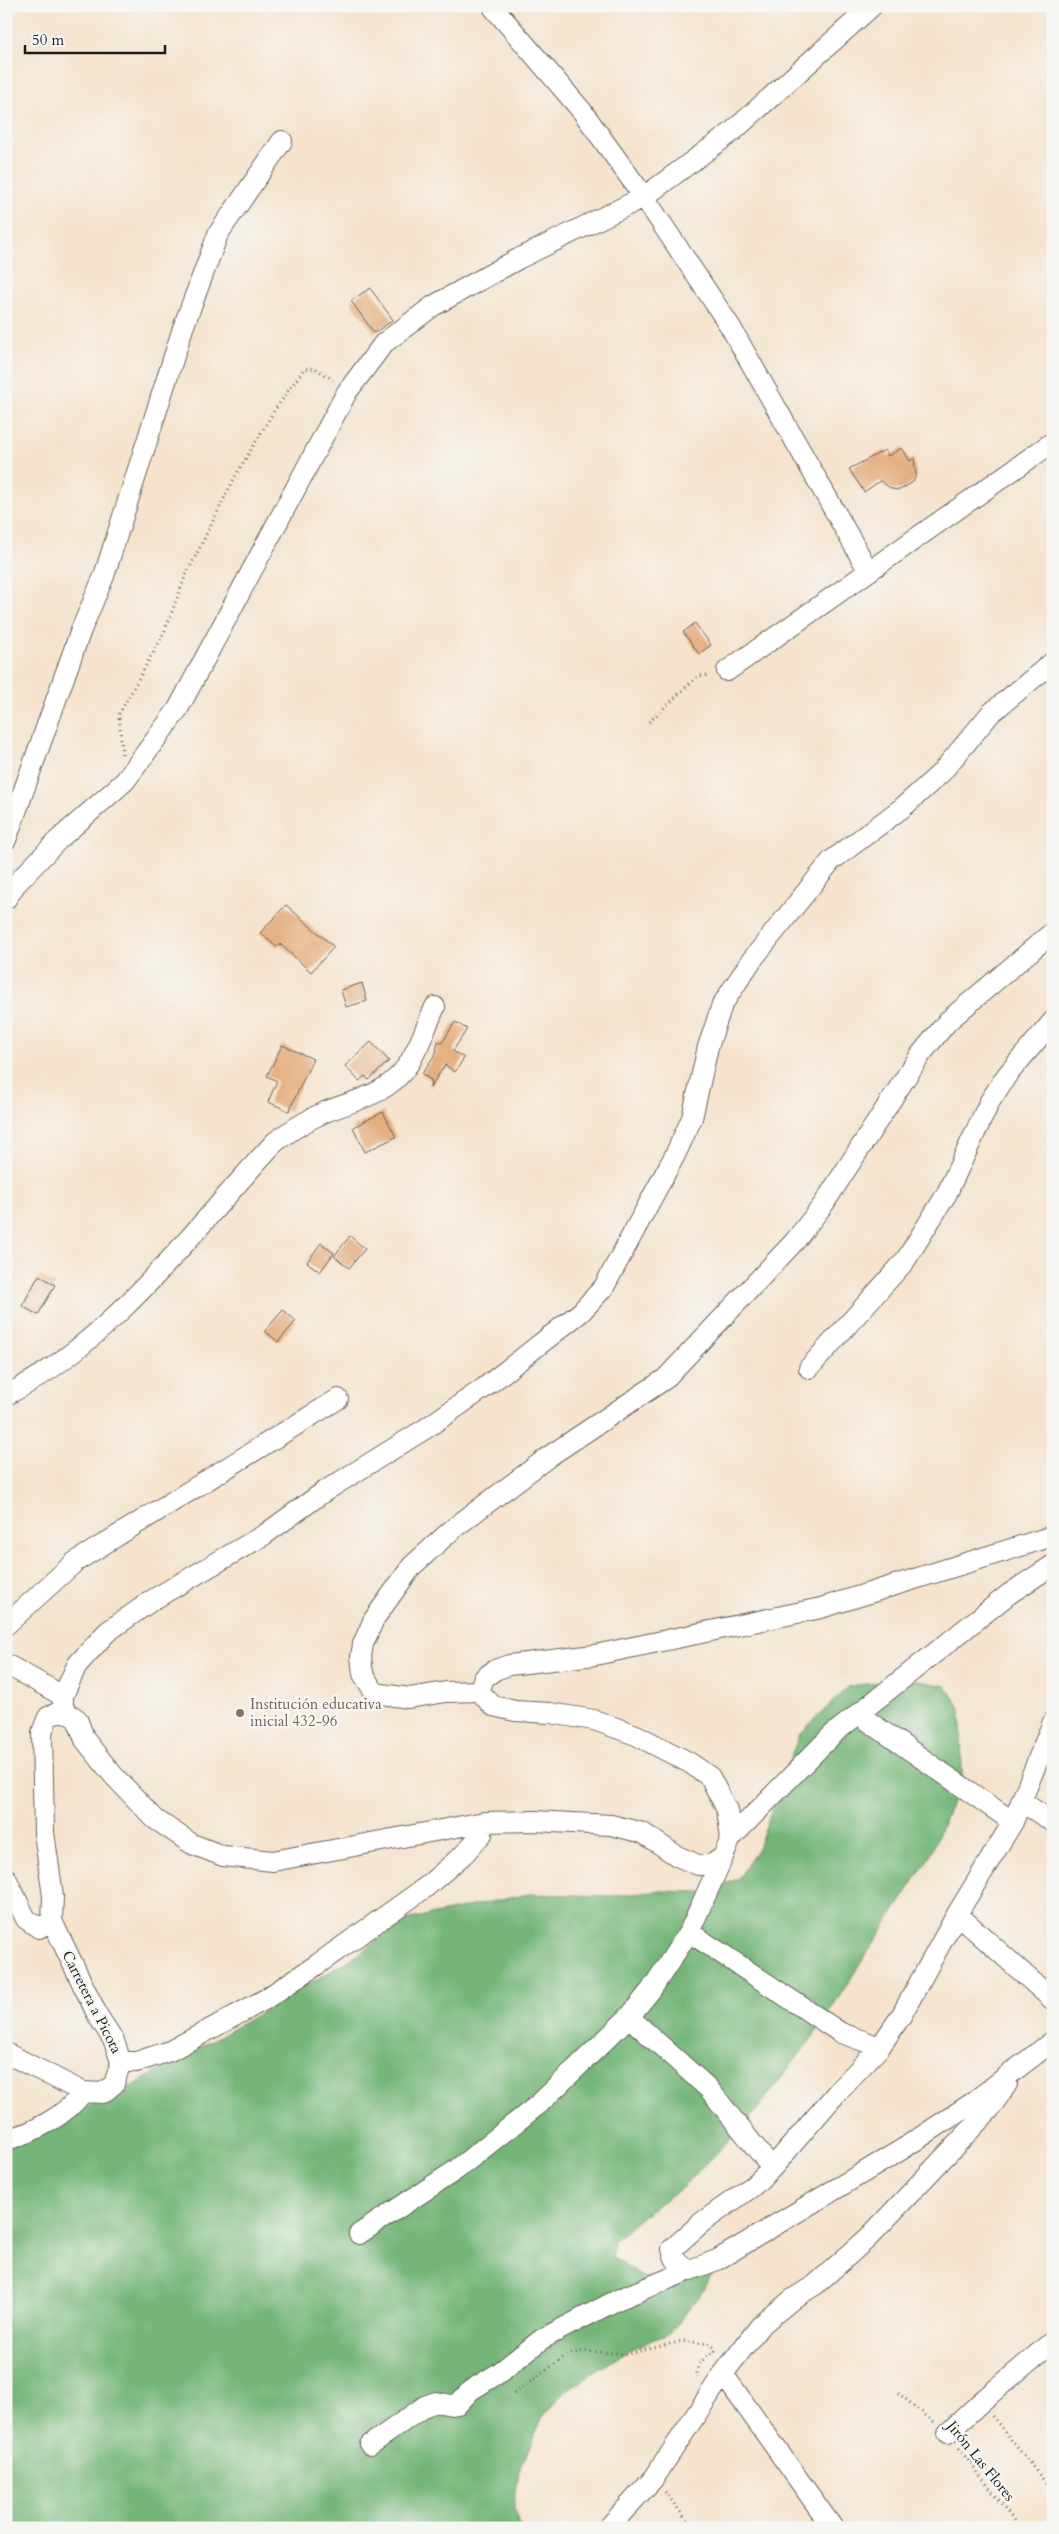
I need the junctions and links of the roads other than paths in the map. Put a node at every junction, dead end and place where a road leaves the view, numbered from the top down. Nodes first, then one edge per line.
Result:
1 (872, 6) edge
2 (493, 8) dead end
3 (282, 141) dead end
4 (644, 197) junction
5 (1053, 442) edge
6 (868, 570) junction
7 (1053, 662) edge
8 (727, 671) road end
9 (6, 840) edge
10 (10, 884) edge
11 (1053, 932) edge
12 (434, 1007) dead end
13 (1053, 1022) edge
14 (809, 1368) dead end
15 (6, 1395) edge
16 (338, 1398) dead end
17 (1053, 1536) edge
18 (1053, 1565) edge
19 (6, 1625) edge
20 (6, 1664) edge
21 (479, 1691) junction
22 (63, 1703) junction
23 (858, 1714) junction
24 (1053, 1722) edge
25 (1022, 1802) junction
26 (484, 1822) junction
27 (1013, 1822) junction
28 (1053, 1822) edge
29 (731, 1838) junction
30 (723, 1856) junction
31 (6, 1878) edge
32 (957, 1914) junction
33 (52, 1922) junction
34 (689, 1932) junction
35 (1053, 2000) edge
36 (629, 2017) junction
37 (1053, 2041) edge
38 (880, 2047) junction
39 (6, 2053) edge
40 (121, 2062) junction
41 (1023, 2063) junction
42 (83, 2092) junction
43 (6, 2140) edge
44 (772, 2168) junction
45 (359, 2234) dead end
46 (690, 2270) junction
47 (1053, 2342) edge
48 (723, 2374) junction
49 (948, 2434) road end
50 (370, 2445) dead end
51 (608, 2528) edge
52 (833, 2528) edge

1 - 4 street
2 - 4 street
3 - 9 street
4 - 6 street
4 - 10 street
5 - 6 street
6 - 8 street
7 - 22 street
11 - 21 street
12 - 15 street
13 - 14 street
16 - 19 street
17 - 21 street
18 - 23 street
20 - 22 street
21 - 29 street
22 - 26 street
22 - 33 street
23 - 27 street
23 - 29 street
24 - 25 street
25 - 27 street
25 - 28 street
26 - 30 street
26 - 40 street
27 - 32 street
29 - 30 street
30 - 34 street
31 - 33 street
32 - 35 street
32 - 38 street
33 - 40 street, Carretera a Picota
34 - 36 street
34 - 38 street
36 - 44 street
36 - 45 street
37 - 41 street
38 - 44 street
39 - 42 street
40 - 42 street, Carretera a Picota
41 - 46 street
41 - 48 street
42 - 43 street
44 - 46 street
46 - 50 street
47 - 49 street
48 - 51 street
48 - 52 street

